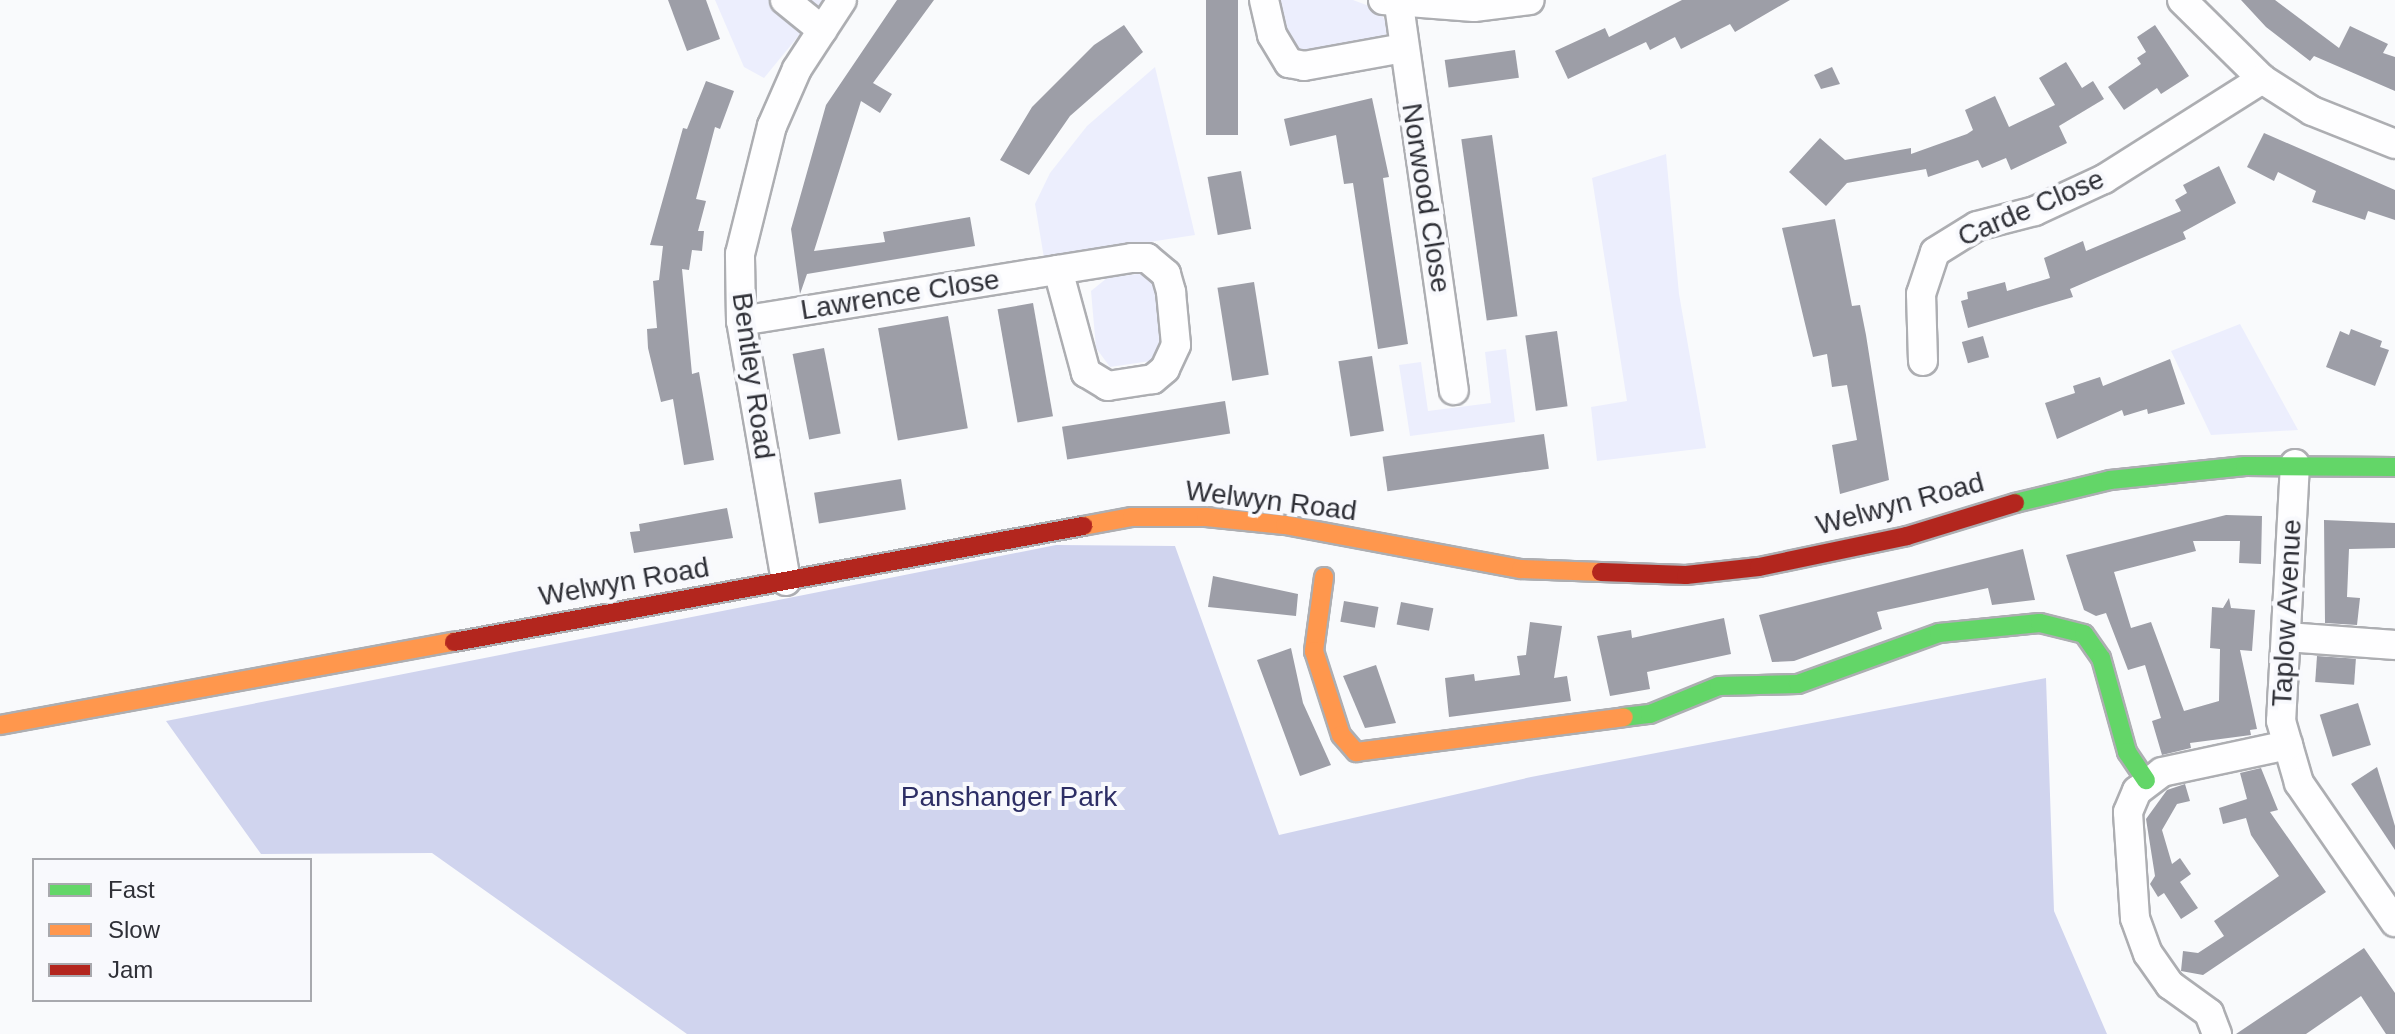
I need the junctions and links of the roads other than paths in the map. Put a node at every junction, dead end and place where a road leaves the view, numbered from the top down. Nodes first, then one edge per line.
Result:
1 (785, 0) edge
2 (842, 0) edge
3 (1264, 0) edge
4 (1530, 0) edge
5 (2182, 0) edge
6 (1391, 3) edge
7 (822, 30) junction
8 (1403, 48) junction
9 (2262, 79) junction
10 (2395, 144) edge
11 (1058, 270) junction
12 (741, 321) junction
13 (1923, 361) dead end
14 (1454, 390) dead end
15 (2295, 464) junction
16 (2395, 467) edge
17 (1324, 577) dead end
18 (786, 581) junction
19 (2287, 637) junction
20 (2395, 645) edge
21 (0, 725) edge
22 (2288, 745) junction
23 (2146, 780) junction
24 (2395, 922) edge
25 (2217, 1034) edge

1 - 7 street
2 - 7 street, Bentley Road
3 - 8 street
4 - 6 street
5 - 9 street
6 - 8 street, Norwood Close
7 - 12 street, Bentley Road
8 - 14 street, Norwood Close
9 - 10 street
9 - 13 street, Carde Close
11 - 11 street, Lawrence Close
11 - 12 street, Lawrence Close
12 - 18 street, Bentley Road
15 - 16 main road, Welwyn Road
15 - 18 main road, Welwyn Road
15 - 19 street, Taplow Avenue
17 - 23 main road
18 - 21 main road, Welwyn Road
19 - 20 street
19 - 22 street, Taplow Avenue
22 - 23 street
22 - 24 street, Taplow Avenue
23 - 25 street

